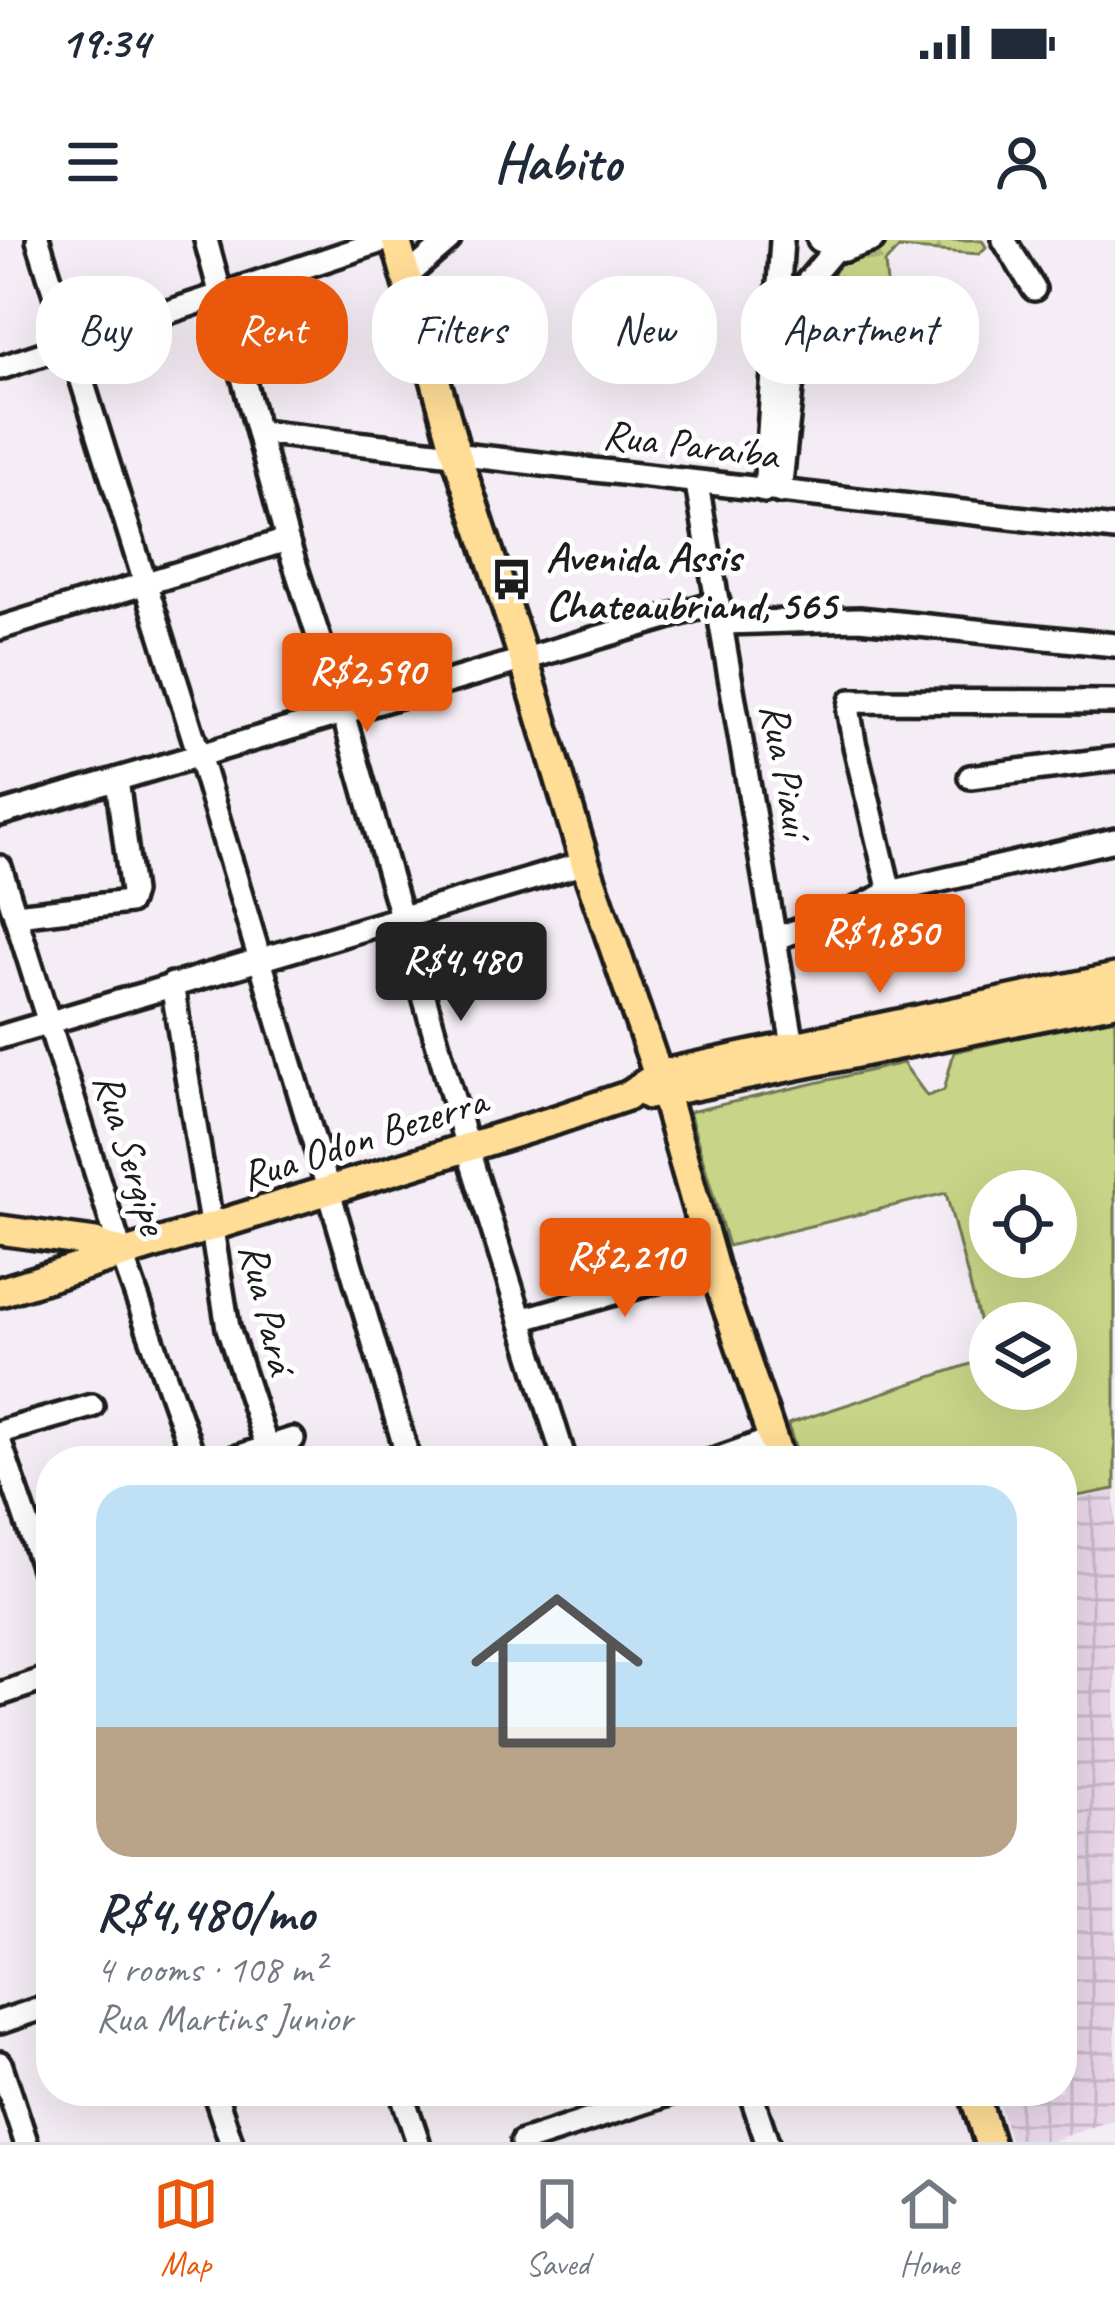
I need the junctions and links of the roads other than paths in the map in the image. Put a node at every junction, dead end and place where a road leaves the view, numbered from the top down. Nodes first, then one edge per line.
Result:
1 (38, 240) edge
2 (206, 240) edge
3 (448, 240) edge
4 (782, 240) edge
5 (873, 240) edge
6 (1004, 240) edge
7 (387, 241) edge
8 (828, 244) edge
9 (50, 276) edge
10 (216, 276) edge
11 (280, 276) edge
12 (404, 276) edge
13 (407, 276) edge
14 (1034, 289) dead end
15 (36, 356) edge
16 (0, 368) edge
17 (84, 384) edge
18 (246, 384) edge
19 (436, 384) edge
20 (259, 431) junction
21 (456, 453) junction
22 (697, 484) junction
23 (772, 491) junction
24 (1115, 529) edge
25 (287, 540) junction
26 (143, 584) junction
27 (721, 613) junction
28 (0, 628) edge
29 (1115, 644) edge
30 (524, 660) junction
31 (1115, 702) edge
32 (343, 713) junction
33 (199, 755) junction
34 (1115, 759) edge
35 (970, 777) dead end
36 (117, 780) junction
37 (0, 814) edge
38 (1115, 840) edge
39 (585, 863) junction
40 (0, 868) edge
41 (890, 892) junction
42 (16, 915) junction
43 (400, 917) junction
44 (776, 938) junction
45 (260, 958) junction
46 (1115, 978) edge
47 (172, 984) junction
48 (1115, 1001) edge
49 (49, 1022) junction
50 (0, 1037) edge
51 (794, 1057) junction
52 (661, 1085) junction
53 (467, 1147) junction
54 (328, 1192) junction
55 (0, 1230) edge
56 (211, 1230) junction
57 (108, 1247) junction
58 (713, 1265) junction
59 (0, 1292) edge
60 (521, 1320) junction
61 (92, 1406) dead end
62 (0, 1432) edge
63 (263, 1435) dead end
64 (292, 1439) dead end
65 (0, 1444) edge
66 (187, 1446) edge
67 (270, 1446) edge
68 (405, 1446) edge
69 (560, 1446) edge
70 (776, 1446) edge
71 (36, 1548) edge
72 (36, 1682) edge
73 (0, 1694) edge
74 (36, 2010) edge
75 (0, 2022) edge
76 (0, 2063) edge
77 (219, 2106) edge
78 (406, 2106) edge
79 (632, 2106) edge
80 (755, 2106) edge
81 (978, 2106) edge
82 (26, 2142) edge
83 (231, 2142) edge
84 (418, 2142) edge
85 (522, 2142) edge
86 (766, 2142) edge
87 (989, 2142) edge

1 - 9 street
2 - 10 street
3 - 13 street
4 - 23 street
5 - 8 street
6 - 14 street
7 - 11 street
7 - 12 main road
8 - 23 street
15 - 16 street
17 - 26 street
18 - 20 street
19 - 21 main road
20 - 21 street, Rua Paraíba
20 - 25 street
21 - 22 street, Rua Paraíba
21 - 30 main road
22 - 23 street, Rua Paraíba
22 - 27 street, Rua Piauí
23 - 24 street, Rua Paraíba
25 - 26 street
25 - 32 street
26 - 28 street
26 - 33 street
27 - 29 street
27 - 30 street
27 - 44 street, Rua Piauí
30 - 32 street
30 - 39 main road
31 - 41 street
32 - 33 street
32 - 43 street
33 - 36 street
33 - 45 street
34 - 35 street
36 - 37 street
36 - 42 street
38 - 41 street
39 - 43 street
39 - 52 main road
40 - 42 street, Rua Sergipe
41 - 44 street
42 - 49 street, Rua Sergipe
43 - 45 street
43 - 53 street
44 - 51 street, Rua Piauí
45 - 47 street
45 - 54 street
46 - 51 main road
47 - 49 street
47 - 56 street, Rua Pará
48 - 51 main road
49 - 50 street
49 - 57 street, Rua Sergipe
51 - 52 main road, Rua Odon Bezerra
52 - 53 main road, Rua Odon Bezerra
52 - 58 main road
53 - 54 main road, Rua Odon Bezerra
53 - 60 street
54 - 56 main road, Rua Odon Bezerra
54 - 68 street
55 - 57 main road
56 - 57 main road, Rua Odon Bezerra
56 - 63 street, Rua Pará
57 - 59 main road, Rua Odon Bezerra
57 - 66 street, Rua Sergipe
58 - 60 street
58 - 70 main road
60 - 69 street
61 - 62 street
64 - 67 street
65 - 71 street
72 - 73 street
74 - 75 street
76 - 82 street
77 - 83 street
78 - 84 street
79 - 85 street
80 - 86 street
81 - 87 main road

